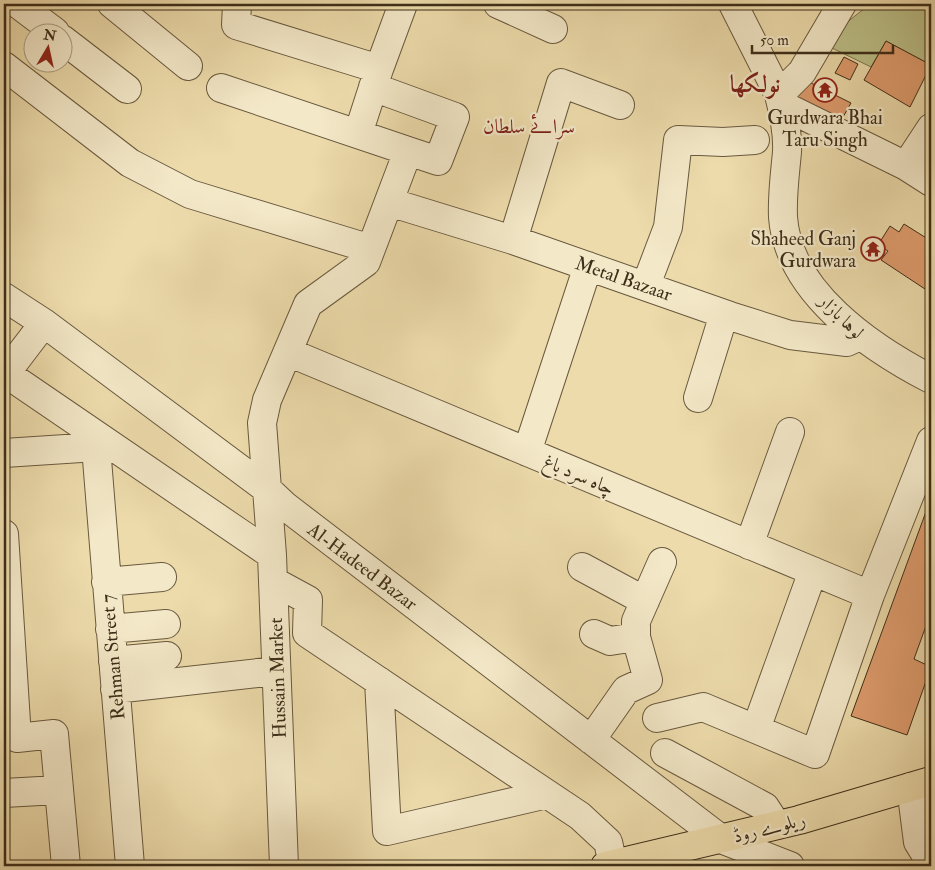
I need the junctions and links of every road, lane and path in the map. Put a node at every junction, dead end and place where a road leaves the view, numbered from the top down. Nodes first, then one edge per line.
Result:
1 (18, 4) edge
2 (112, 4) edge
3 (237, 4) edge
4 (403, 4) edge
5 (498, 4) edge
6 (733, 4) edge
7 (842, 4) edge
8 (42, 22) edge
9 (554, 29) dead end
10 (72, 47) edge
11 (4, 66) edge
12 (188, 66) dead end
13 (376, 78) junction
14 (127, 88) dead end
15 (221, 88) dead end
16 (781, 100) junction
17 (620, 105) dead end
18 (931, 128) edge
19 (358, 134) junction
20 (755, 140) dead end
21 (408, 151) junction
22 (906, 166) junction
23 (931, 182) edge
24 (389, 202) junction
25 (513, 240) junction
26 (370, 249) junction
27 (588, 266) junction
28 (646, 286) junction
29 (4, 296) edge
30 (724, 314) junction
31 (44, 323) junction
32 (860, 336) junction
33 (288, 352) junction
34 (5, 372) edge
35 (931, 379) edge
36 (698, 398) dead end
37 (790, 432) dead end
38 (931, 441) edge
39 (104, 446) junction
40 (527, 452) junction
41 (4, 453) edge
42 (268, 490) junction
43 (4, 545) edge
44 (749, 545) junction
45 (662, 562) dead end
46 (582, 567) dead end
47 (272, 568) junction
48 (813, 571) junction
49 (162, 577) dead end
50 (106, 582) junction
51 (870, 595) junction
52 (644, 601) junction
53 (166, 624) dead end
54 (110, 629) junction
55 (594, 634) dead end
56 (636, 637) junction
57 (167, 656) dead end
58 (113, 661) junction
59 (276, 672) junction
60 (379, 681) junction
61 (9, 683) edge
62 (114, 688) junction
63 (657, 718) dead end
64 (756, 729) junction
65 (10, 738) edge
66 (591, 740) junction
67 (665, 753) dead end
68 (921, 784) edge
69 (58, 790) junction
70 (4, 793) edge
71 (547, 794) junction
72 (776, 824) junction
73 (721, 839) junction
74 (931, 863) edge
75 (609, 865) edge
76 (66, 866) edge
77 (130, 866) edge
78 (284, 866) edge
79 (790, 866) edge

1 - 8 street
2 - 12 street
3 - 13 street
4 - 13 street
5 - 9 street
6 - 16 street, لوہا بازار
7 - 16 street
10 - 14 street
11 - 26 street
13 - 19 street
13 - 21 street
15 - 19 street
16 - 22 street
16 - 32 street, لوہا بازار
17 - 25 street
18 - 22 street
19 - 21 street
20 - 28 street
21 - 24 street, Hussain Market
22 - 23 street
24 - 25 street, Metal Bazaar
24 - 26 street, Hussain Market
25 - 27 street, Metal Bazaar
26 - 33 street, Hussain Market
27 - 28 street, Metal Bazaar
27 - 40 street
28 - 30 street, Metal Bazaar
29 - 31 street, Al-Hadeed Bazar
30 - 32 street, Metal Bazaar
30 - 36 street
31 - 34 street
31 - 42 street, Al-Hadeed Bazar
32 - 35 street, لوہا بازار
33 - 40 street, چاہ سرد باغ
33 - 42 street, Hussain Market
34 - 39 street
37 - 44 street
38 - 51 street
39 - 41 street
39 - 47 street
39 - 50 street, Rehman Street 7
40 - 44 street, چاہ سرد باغ
42 - 47 street, Hussain Market
42 - 66 street, Al-Hadeed Bazar
43 - 61 street
44 - 48 street, چاہ سرد باغ
45 - 52 street
46 - 52 street
47 - 59 street, Hussain Market
47 - 60 street
48 - 51 street, چاہ سرد باغ
48 - 64 street
49 - 50 street
50 - 54 street, Rehman Street 7
51 - 64 street
52 - 56 street
53 - 54 street
54 - 58 street, Rehman Street 7
55 - 56 street
56 - 66 street
57 - 58 street
58 - 62 street, Rehman Street 7
59 - 62 street
59 - 78 street, Hussain Market
60 - 71 street
60 - 71 street
61 - 65 street
62 - 77 street, Rehman Street 7
63 - 64 street
65 - 69 street
66 - 73 street, Al-Hadeed Bazar
67 - 72 street
68 - 72 main road, ریلوے روڈ
68 - 74 street
69 - 70 street
69 - 76 street
71 - 75 street
72 - 73 main road, ریلوے روڈ
73 - 75 main road, ریلوے روڈ
73 - 79 street, Al-Hadeed Bazar

